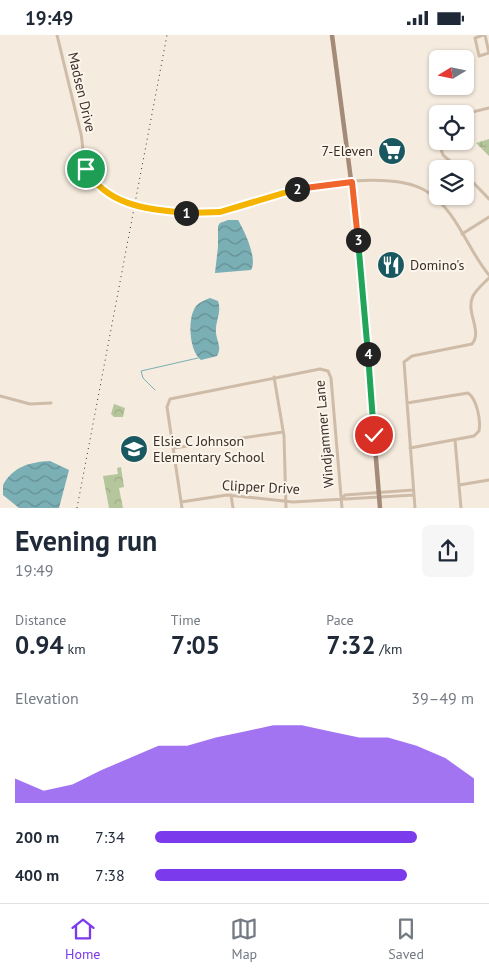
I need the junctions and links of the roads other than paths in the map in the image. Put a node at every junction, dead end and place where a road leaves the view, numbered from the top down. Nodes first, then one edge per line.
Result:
1 (57, 35) edge
2 (332, 35) edge
3 (484, 35) edge
4 (489, 108) edge
5 (474, 112) edge
6 (441, 150) edge
7 (449, 160) edge
8 (352, 182) junction
9 (474, 183) edge
10 (489, 199) edge
11 (489, 217) edge
12 (462, 234) junction
13 (489, 276) edge
14 (274, 377) junction
15 (0, 396) edge
16 (51, 403) dead end
17 (407, 403) junction
18 (283, 432) junction
19 (455, 440) junction
20 (174, 448) junction
21 (410, 448) junction
22 (489, 480) edge
23 (459, 485) junction
24 (414, 489) junction
25 (231, 495) junction
26 (379, 495) junction
27 (414, 495) junction
28 (341, 498) junction
29 (181, 502) junction
30 (286, 502) junction
31 (182, 508) edge
32 (233, 508) edge
33 (286, 508) edge
34 (342, 508) edge
35 (380, 508) edge
36 (415, 508) edge
37 (460, 508) edge

1 - 8 street, Madsen Drive
2 - 8 main road
3 - 3 street
4 - 5 street
6 - 7 street
8 - 12 street, Madsen Drive
8 - 26 main road
9 - 10 street
11 - 12 street
12 - 13 street, Madsen Drive
13 - 17 street
14 - 18 street
14 - 20 street, Windjammer Lane
14 - 28 street, Windjammer Lane
15 - 16 street
17 - 19 street
17 - 21 street
18 - 20 street
18 - 30 street
19 - 21 street
19 - 23 street
20 - 29 street
21 - 24 street
22 - 23 street
23 - 37 street
24 - 26 street, Clipper Drive
24 - 27 street
25 - 29 street, Clipper Drive
25 - 30 street, Clipper Drive
25 - 32 street
26 - 27 street, Clipper Drive
26 - 28 street, Clipper Drive
26 - 35 main road
27 - 36 street
28 - 30 street, Clipper Drive
28 - 34 street, Windjammer Lane
29 - 31 street
30 - 33 street

